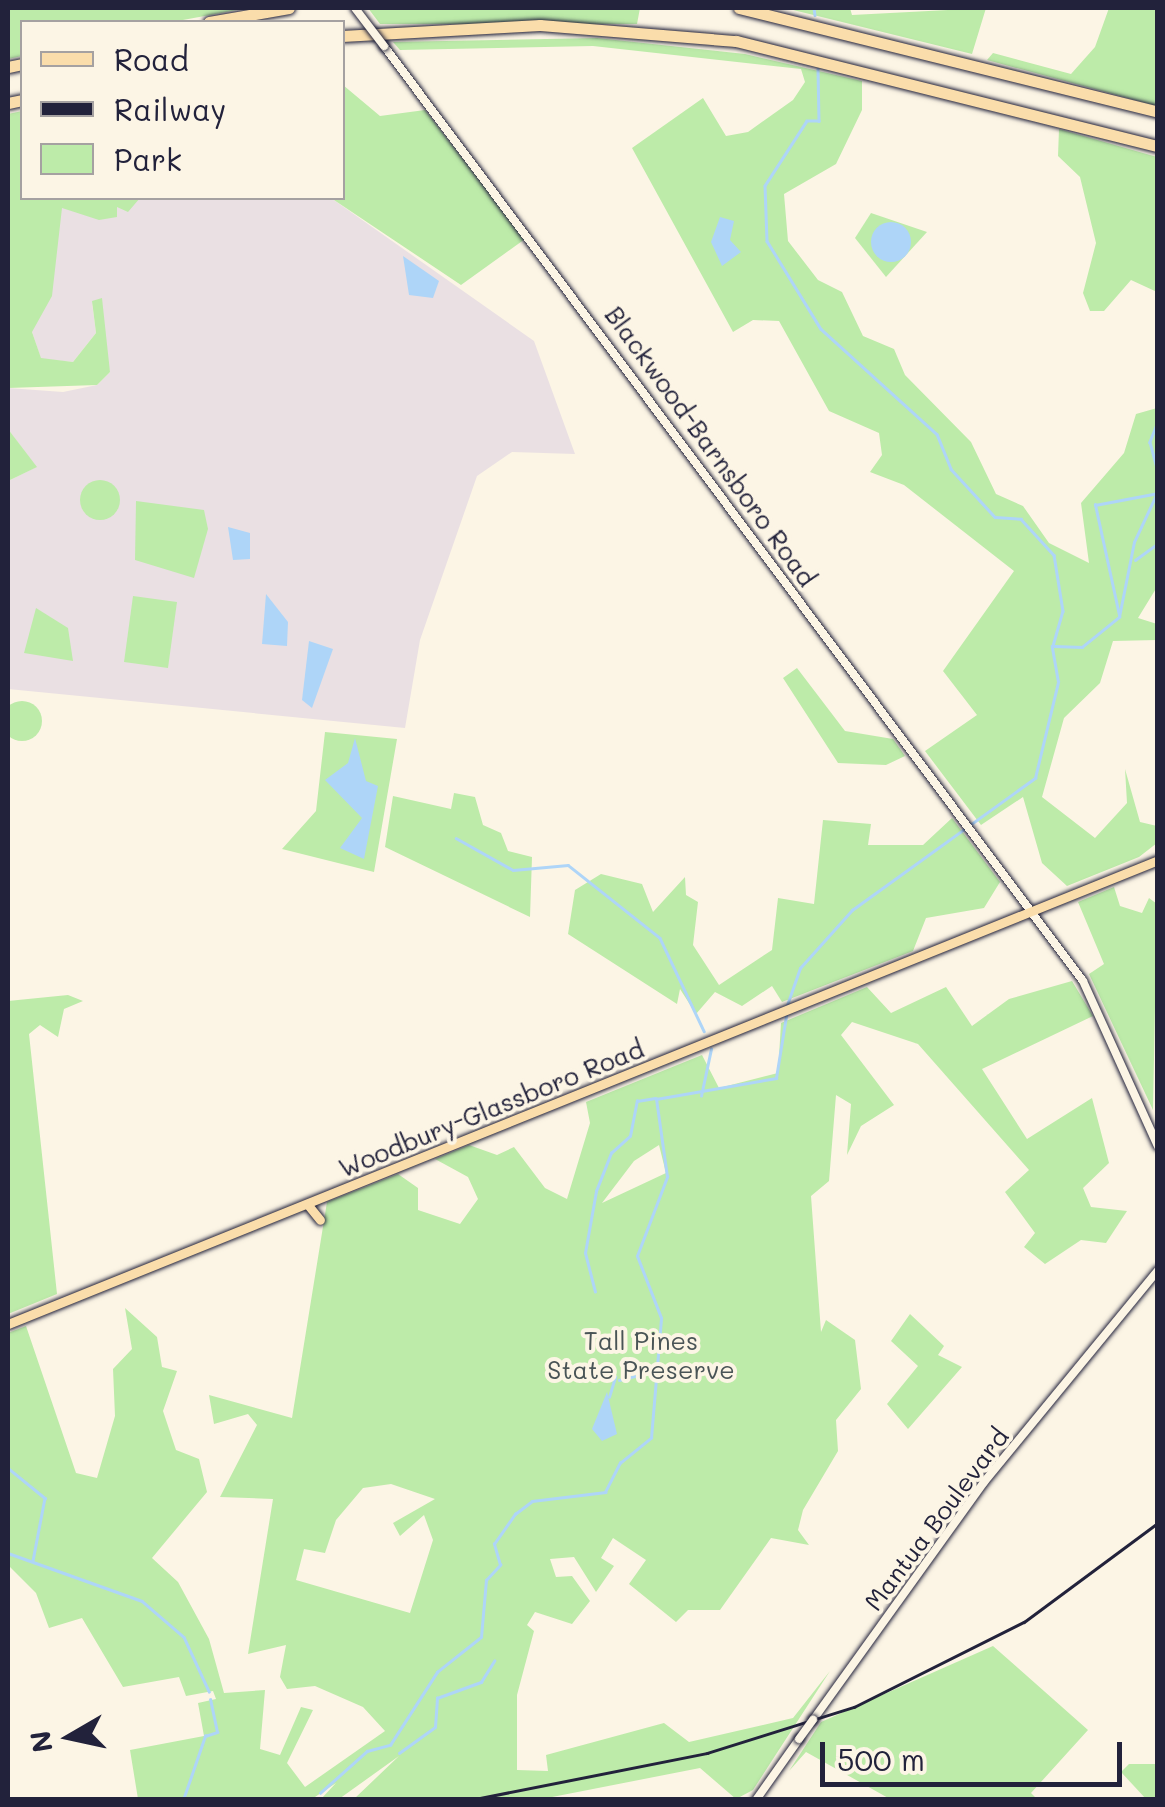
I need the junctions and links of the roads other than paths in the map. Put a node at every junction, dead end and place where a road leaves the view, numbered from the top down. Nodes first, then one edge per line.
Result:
1 (289, 8) edge
2 (355, 8) edge
3 (739, 8) edge
4 (220, 20) edge
5 (345, 36) edge
6 (1158, 112) edge
7 (1158, 146) edge
8 (1158, 860) edge
9 (1032, 911) junction
10 (1158, 1146) edge
11 (306, 1205) junction
12 (320, 1220) dead end
13 (1158, 1270) edge
14 (8, 1324) edge
15 (756, 1800) edge

1 - 4 highway
2 - 9 main road, Blackwood-Barnsboro Road, bridge
3 - 6 highway
5 - 7 highway
8 - 9 main road
9 - 10 main road, Blackwood-Barnsboro Road
9 - 11 main road, Woodbury-Glassboro Road
11 - 12 main road
11 - 14 main road, Woodbury-Glassboro Road
13 - 15 main road, Mantua Boulevard, bridge

